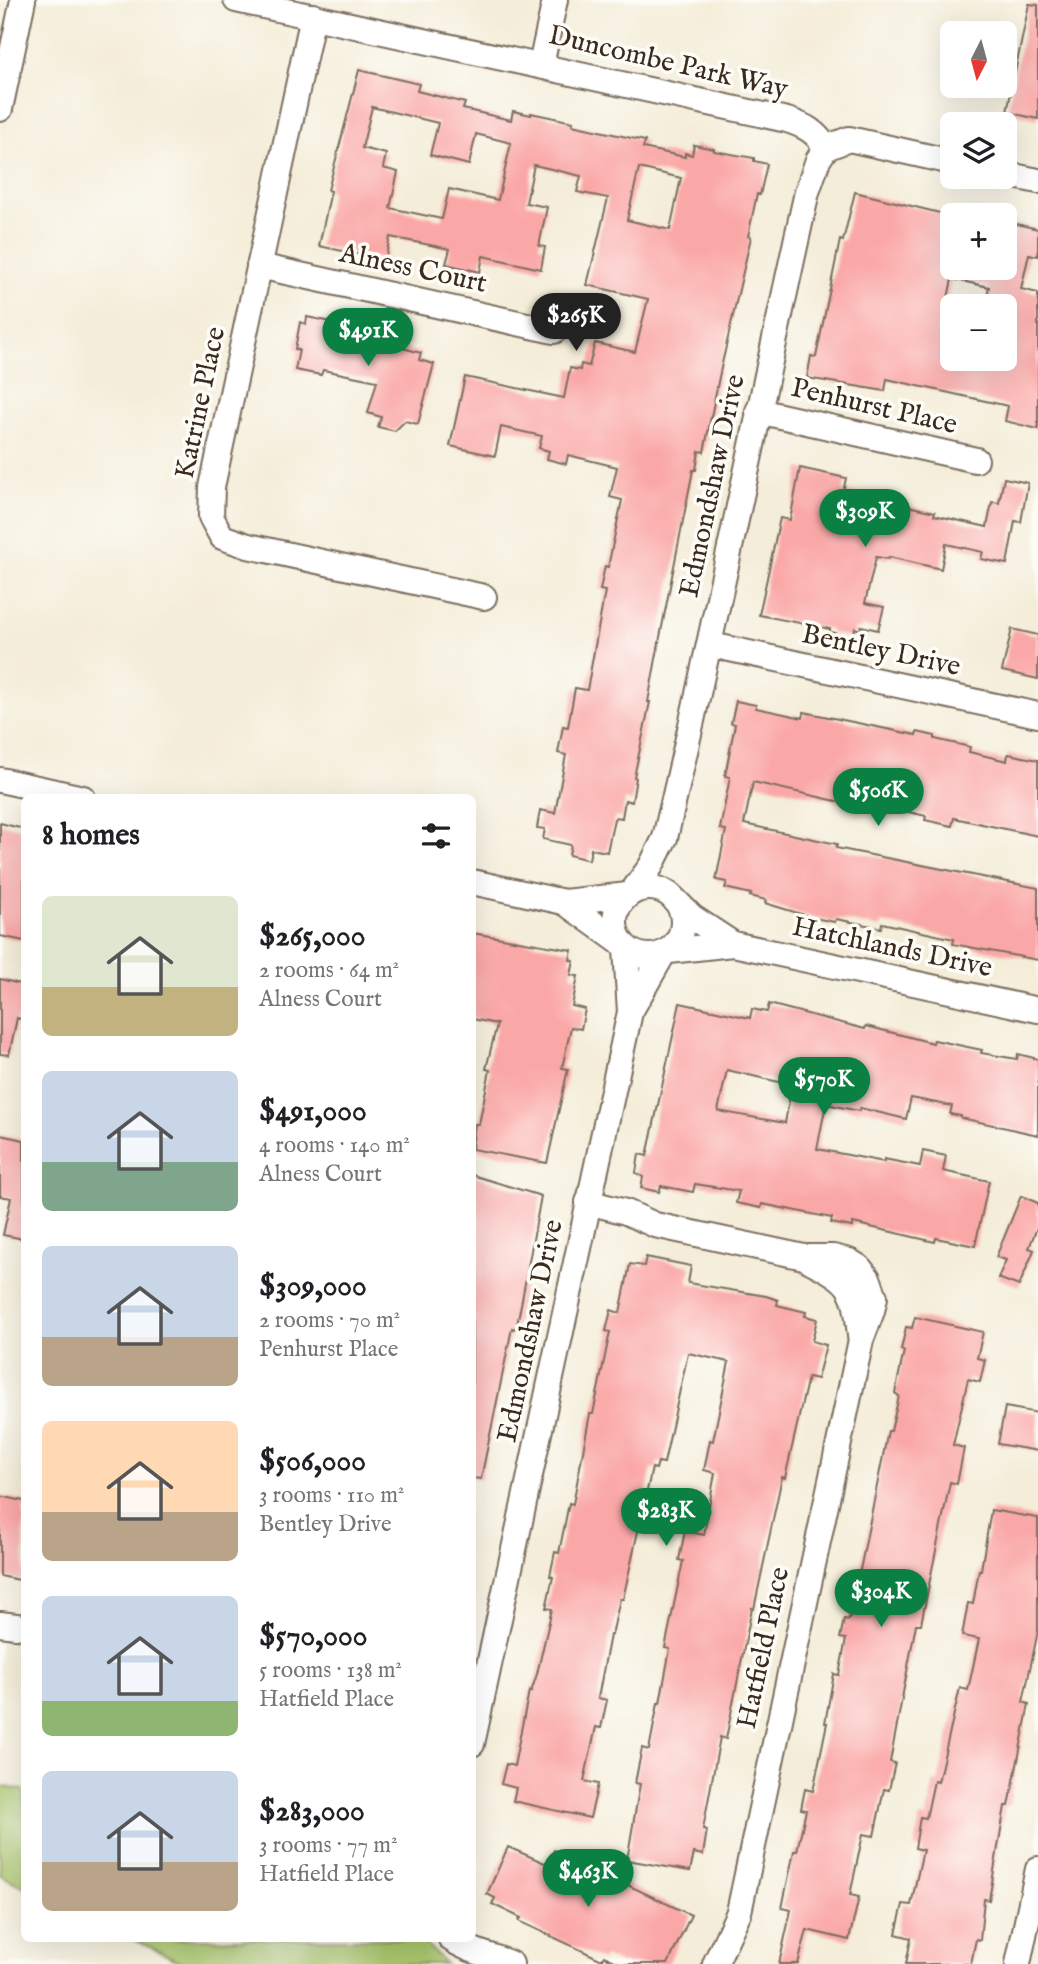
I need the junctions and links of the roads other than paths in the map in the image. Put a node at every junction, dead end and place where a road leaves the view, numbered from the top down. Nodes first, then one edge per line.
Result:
1 (23, 0) edge
2 (236, 0) edge
3 (555, 0) edge
4 (313, 16) junction
5 (541, 65) junction
6 (0, 109) edge
7 (826, 148) junction
8 (940, 159) edge
9 (1017, 177) edge
10 (1038, 181) edge
11 (260, 266) junction
12 (554, 331) dead end
13 (758, 411) junction
14 (976, 460) dead end
15 (484, 597) dead end
16 (711, 645) junction
17 (1038, 715) edge
18 (0, 780) edge
19 (65, 794) edge
20 (666, 838) junction
21 (476, 883) edge
22 (630, 893) junction
23 (675, 900) junction
24 (564, 902) junction
25 (733, 944) junction
26 (623, 946) junction
27 (666, 952) junction
28 (1038, 1010) edge
29 (630, 1012) junction
30 (586, 1211) junction
31 (0, 1624) edge
32 (21, 1627) edge
33 (478, 1690) edge
34 (476, 1708) edge
35 (1038, 1868) edge
36 (456, 1942) edge
37 (479, 1945) edge
38 (511, 1964) edge
39 (715, 1964) edge
40 (1018, 1964) edge

1 - 6 street
2 - 4 street, Duncombe Park Way
3 - 5 street
4 - 5 street, Duncombe Park Way
4 - 11 street, Katrine Place
5 - 7 street, Duncombe Park Way
7 - 8 street
7 - 13 street, Edmondshaw Drive
9 - 10 street
11 - 12 street, Alness Court
11 - 15 street, Katrine Place
13 - 14 street, Penhurst Place
13 - 16 street, Edmondshaw Drive
16 - 17 street, Bentley Drive
16 - 20 street, Edmondshaw Drive
18 - 19 street
20 - 22 street, Edmondshaw Drive
20 - 23 street, Edmondshaw Drive
21 - 24 street
22 - 23 street
22 - 24 street
22 - 26 street
23 - 25 street, Hatchlands Drive
23 - 27 street
24 - 26 street
25 - 27 street, Hatchlands Drive
25 - 28 street, Hatchlands Drive
26 - 27 street
26 - 29 street, Edmondshaw Drive
27 - 29 street, Edmondshaw Drive
29 - 30 street, Edmondshaw Drive
30 - 33 street, Edmondshaw Drive
30 - 39 street, Hatfield Place
31 - 32 street
33 - 34 street, Edmondshaw Drive
35 - 40 street
36 - 37 street
37 - 38 street

